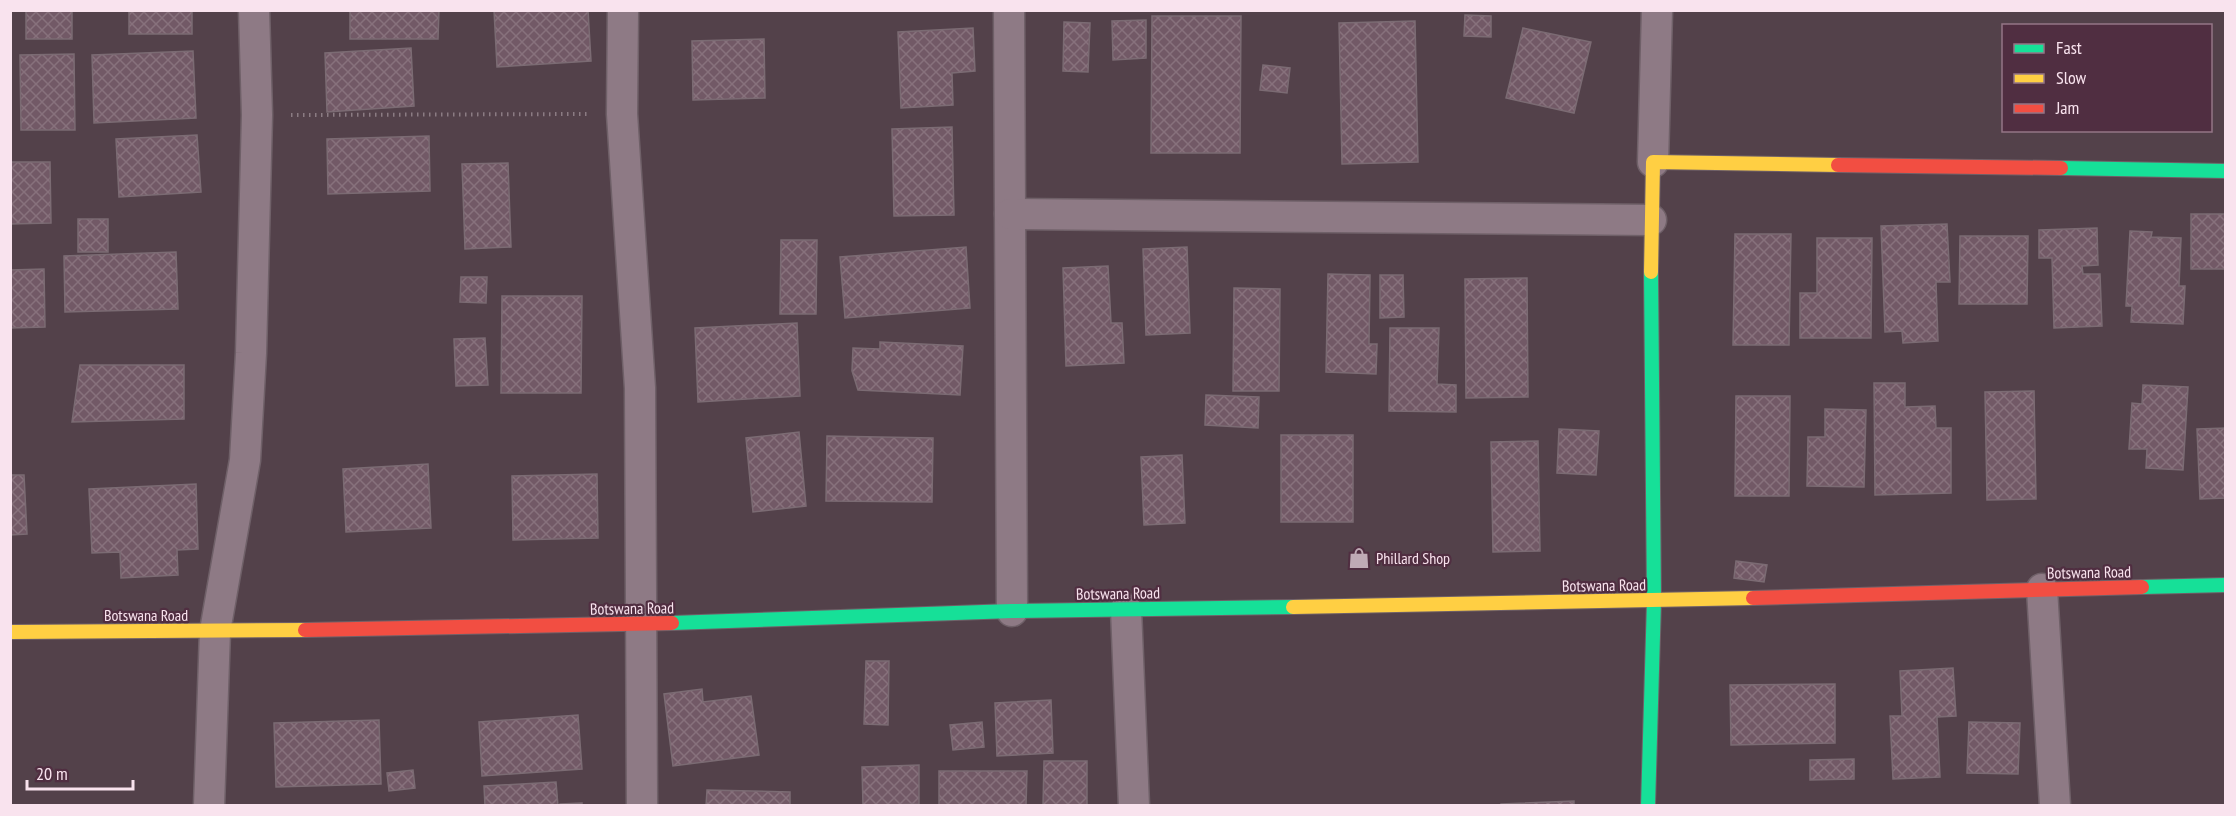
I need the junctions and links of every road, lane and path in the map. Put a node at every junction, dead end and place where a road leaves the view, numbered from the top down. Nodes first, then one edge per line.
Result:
1 (254, 10) edge
2 (623, 10) edge
3 (1009, 10) edge
4 (1656, 10) edge
5 (622, 114) junction
6 (257, 115) junction
7 (1653, 162) junction
8 (2226, 171) edge
9 (1010, 214) junction
10 (1651, 220) junction
11 (2226, 585) edge
12 (2042, 589) junction
13 (1654, 601) junction
14 (1126, 609) junction
15 (1012, 611) junction
16 (639, 624) junction
17 (215, 631) junction
18 (10, 632) edge
19 (209, 806) edge
20 (642, 806) edge
21 (1134, 806) edge
22 (1648, 806) edge
23 (2055, 806) edge

1 - 6 street
2 - 5 street
3 - 9 street
4 - 7 street
5 - 6 path
5 - 16 street
6 - 17 street
7 - 8 street
7 - 10 street
9 - 10 street
9 - 15 street
10 - 13 street
11 - 12 street, Botswana Road
12 - 13 street, Botswana Road
12 - 23 street
13 - 14 street, Botswana Road
13 - 22 street
14 - 15 street, Botswana Road
14 - 21 street
15 - 16 street, Botswana Road
16 - 17 street, Botswana Road
16 - 20 street
17 - 18 street, Botswana Road
17 - 19 street

